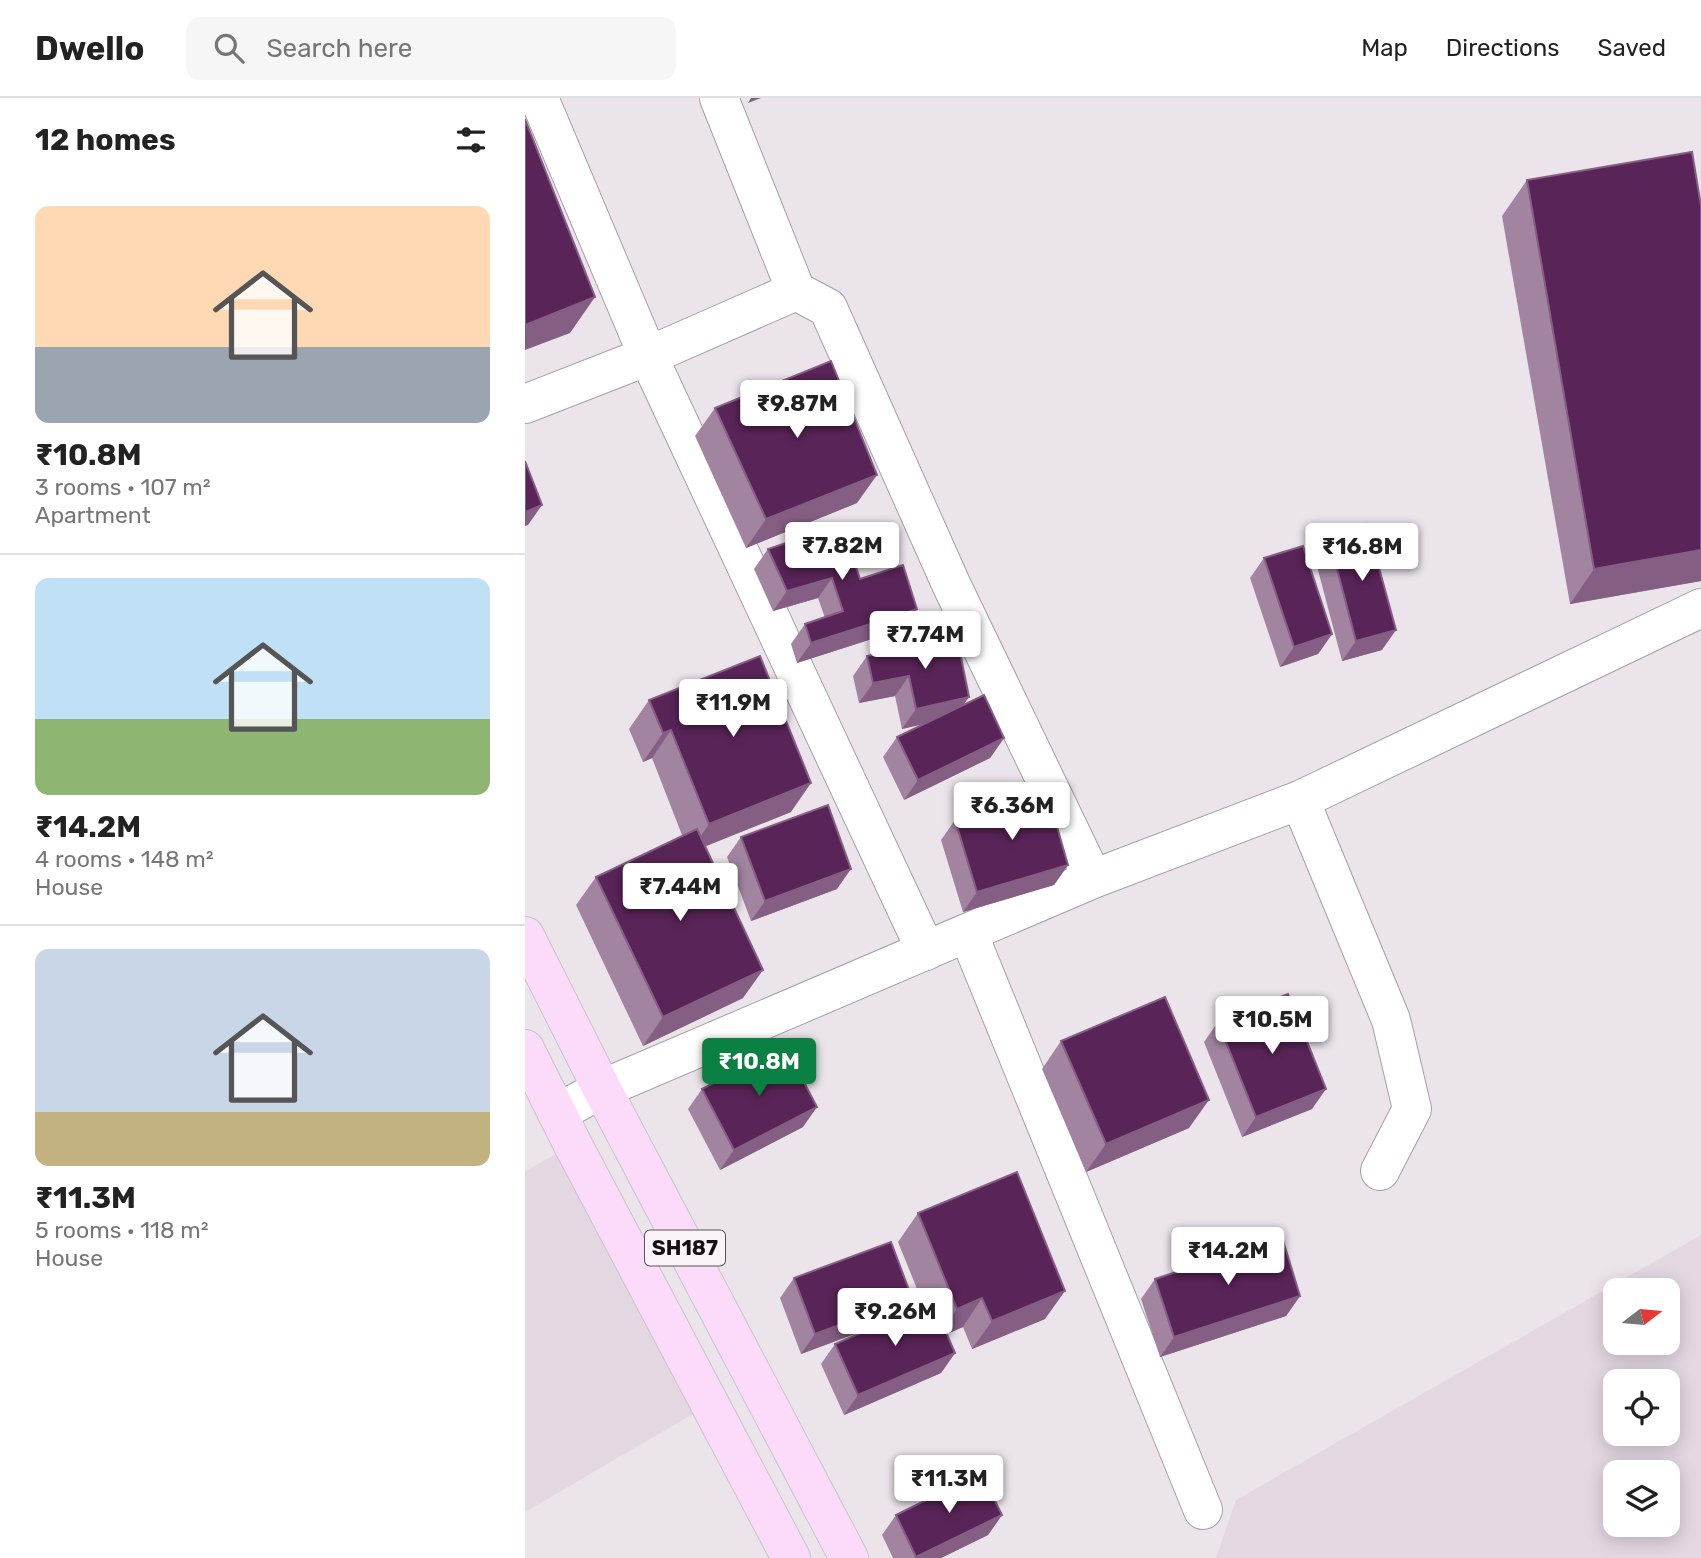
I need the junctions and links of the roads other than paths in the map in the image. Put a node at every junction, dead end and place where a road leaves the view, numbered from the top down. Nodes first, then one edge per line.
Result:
1 (539, 98) edge
2 (719, 98) edge
3 (796, 291) junction
4 (648, 356) junction
5 (525, 404) edge
6 (1701, 608) edge
7 (1300, 800) junction
8 (1093, 879) junction
9 (968, 933) junction
10 (525, 936) edge
11 (926, 951) junction
12 (525, 1049) edge
13 (602, 1089) junction
14 (557, 1113) junction
15 (1381, 1171) dead end
16 (1203, 1510) dead end
17 (791, 1558) edge
18 (849, 1558) edge

1 - 4 street
2 - 3 street
3 - 4 street
3 - 8 street
4 - 5 street
4 - 11 street
6 - 7 street
7 - 8 street
7 - 15 street
8 - 9 street
9 - 11 street
9 - 16 street
10 - 13 main road, SH187
11 - 13 street
12 - 14 main road, SH187
13 - 14 street
13 - 18 main road, SH187
14 - 17 main road, SH187

